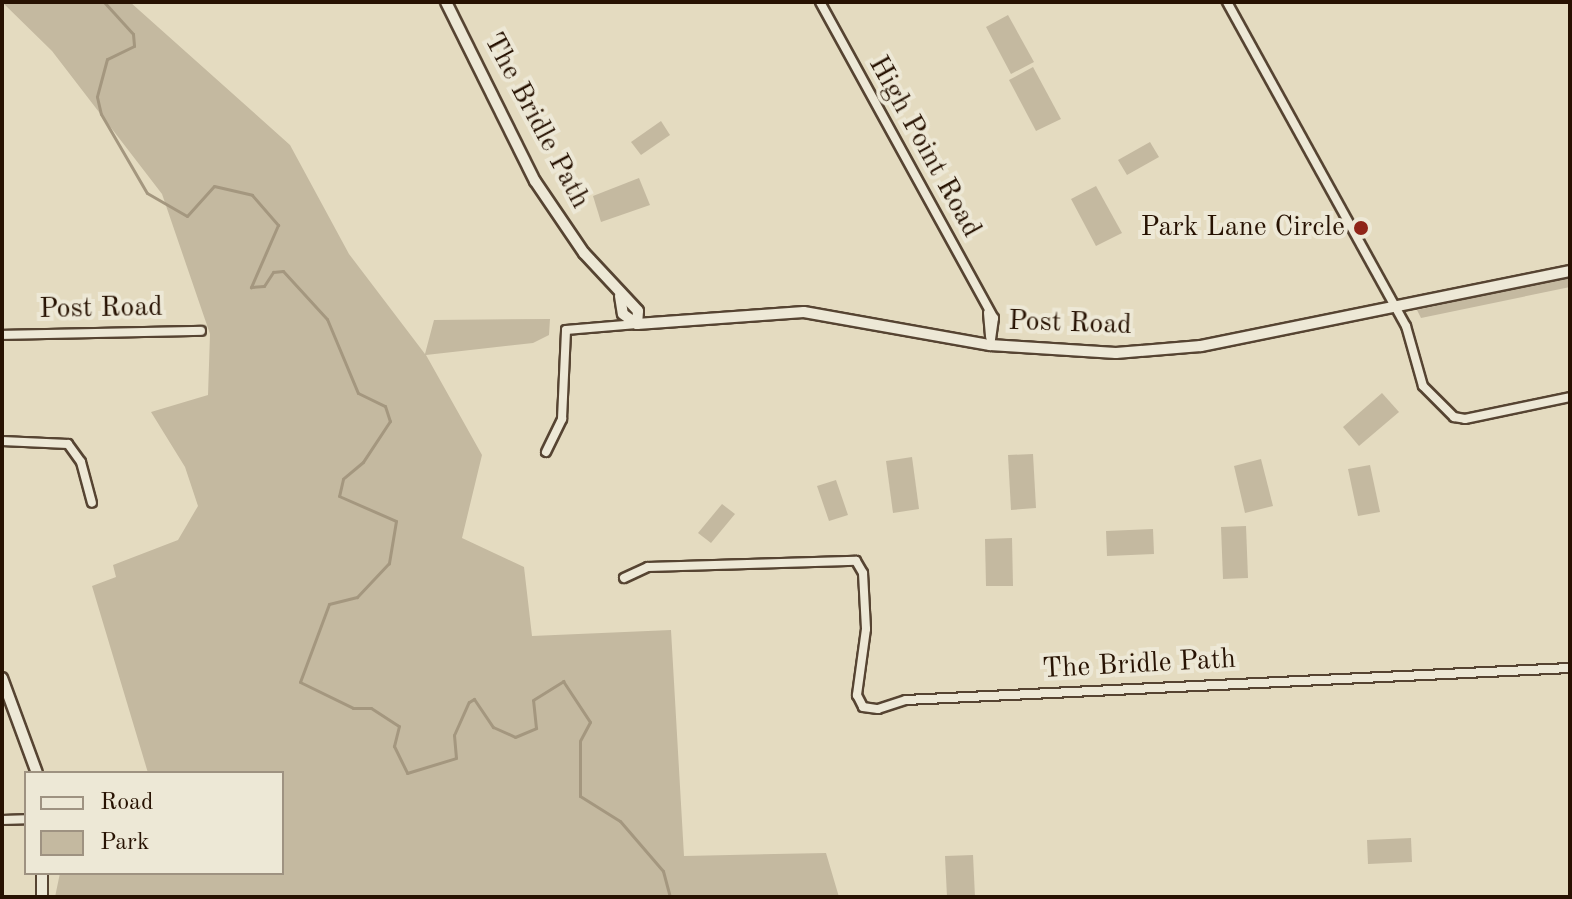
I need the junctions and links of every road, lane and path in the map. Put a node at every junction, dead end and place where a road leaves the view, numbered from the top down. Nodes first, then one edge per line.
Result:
1 (446, 2) edge
2 (820, 2) edge
3 (1227, 2) edge
4 (1570, 271) edge
5 (1394, 305) junction
6 (637, 324) junction
7 (201, 331) dead end
8 (2, 335) edge
9 (990, 341) junction
10 (1570, 397) edge
11 (2, 441) edge
12 (546, 452) dead end
13 (92, 503) dead end
14 (624, 578) dead end
15 (1570, 668) edge
16 (2, 678) edge
17 (36, 771) edge
18 (24, 819) edge
19 (2, 820) edge
20 (42, 875) edge
21 (42, 897) edge

1 - 6 street, The Bridle Path
2 - 9 street, High Point Road
3 - 5 street
4 - 5 street, Post Road
5 - 9 street, Post Road
5 - 10 street
6 - 9 street, Post Road
6 - 12 street, Post Road
7 - 8 street, Post Road
11 - 13 street
14 - 15 street, The Bridle Path
16 - 17 street
18 - 19 street
20 - 21 street

